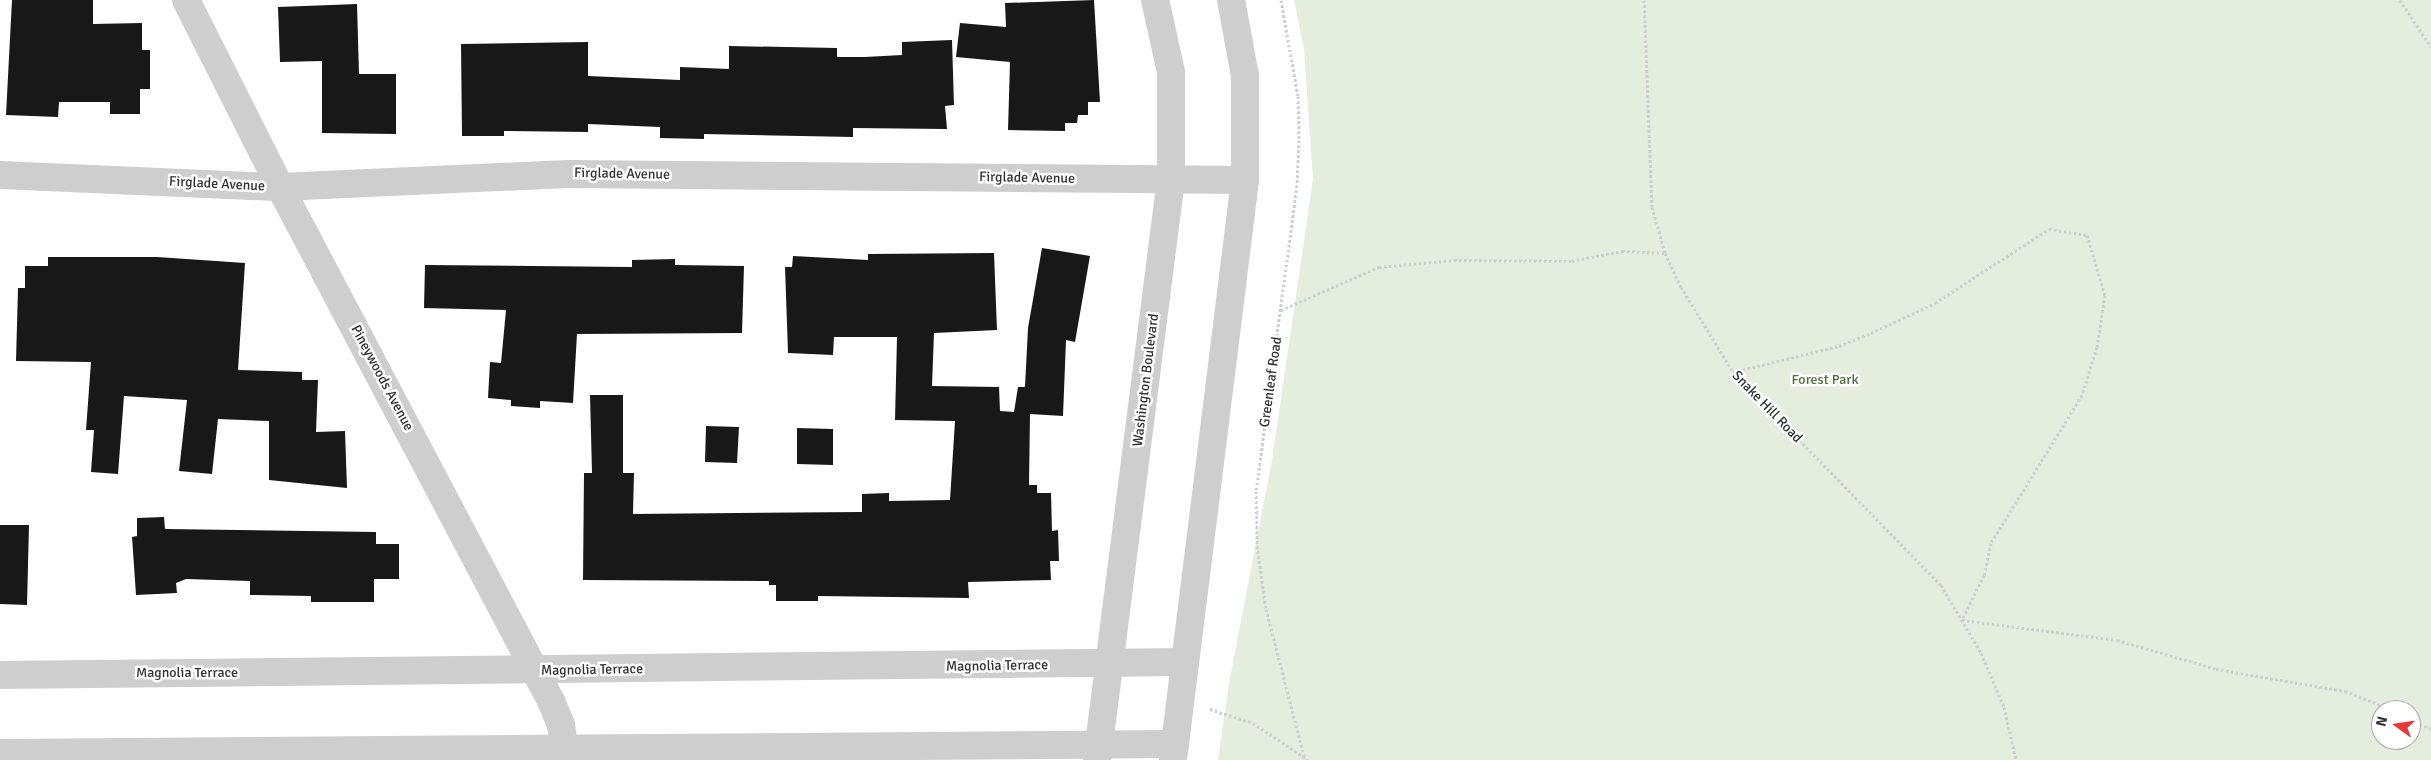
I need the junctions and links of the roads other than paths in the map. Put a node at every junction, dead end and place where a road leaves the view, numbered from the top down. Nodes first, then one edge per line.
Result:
1 (186, 0) edge
2 (1155, 0) edge
3 (1231, 0) edge
4 (0, 175) edge
5 (1171, 180) junction
6 (1244, 180) junction
7 (280, 187) junction
8 (1185, 662) junction
9 (1108, 664) junction
10 (534, 671) junction
11 (0, 675) edge
12 (1174, 752) edge
13 (0, 753) edge
14 (1098, 753) edge
15 (566, 754) edge

1 - 7 street, Pineywoods Avenue
2 - 5 street, Washington Boulevard
3 - 6 street
4 - 7 street, Firglade Avenue
5 - 6 street, Firglade Avenue
5 - 7 street, Firglade Avenue
5 - 9 street, Washington Boulevard
6 - 8 street
7 - 10 street, Pineywoods Avenue
8 - 9 street, Magnolia Terrace
8 - 12 street
9 - 10 street, Magnolia Terrace
9 - 14 street, Washington Boulevard
10 - 11 street, Magnolia Terrace
10 - 15 street, Pineywoods Avenue
12 - 14 street
13 - 15 street
14 - 15 street

